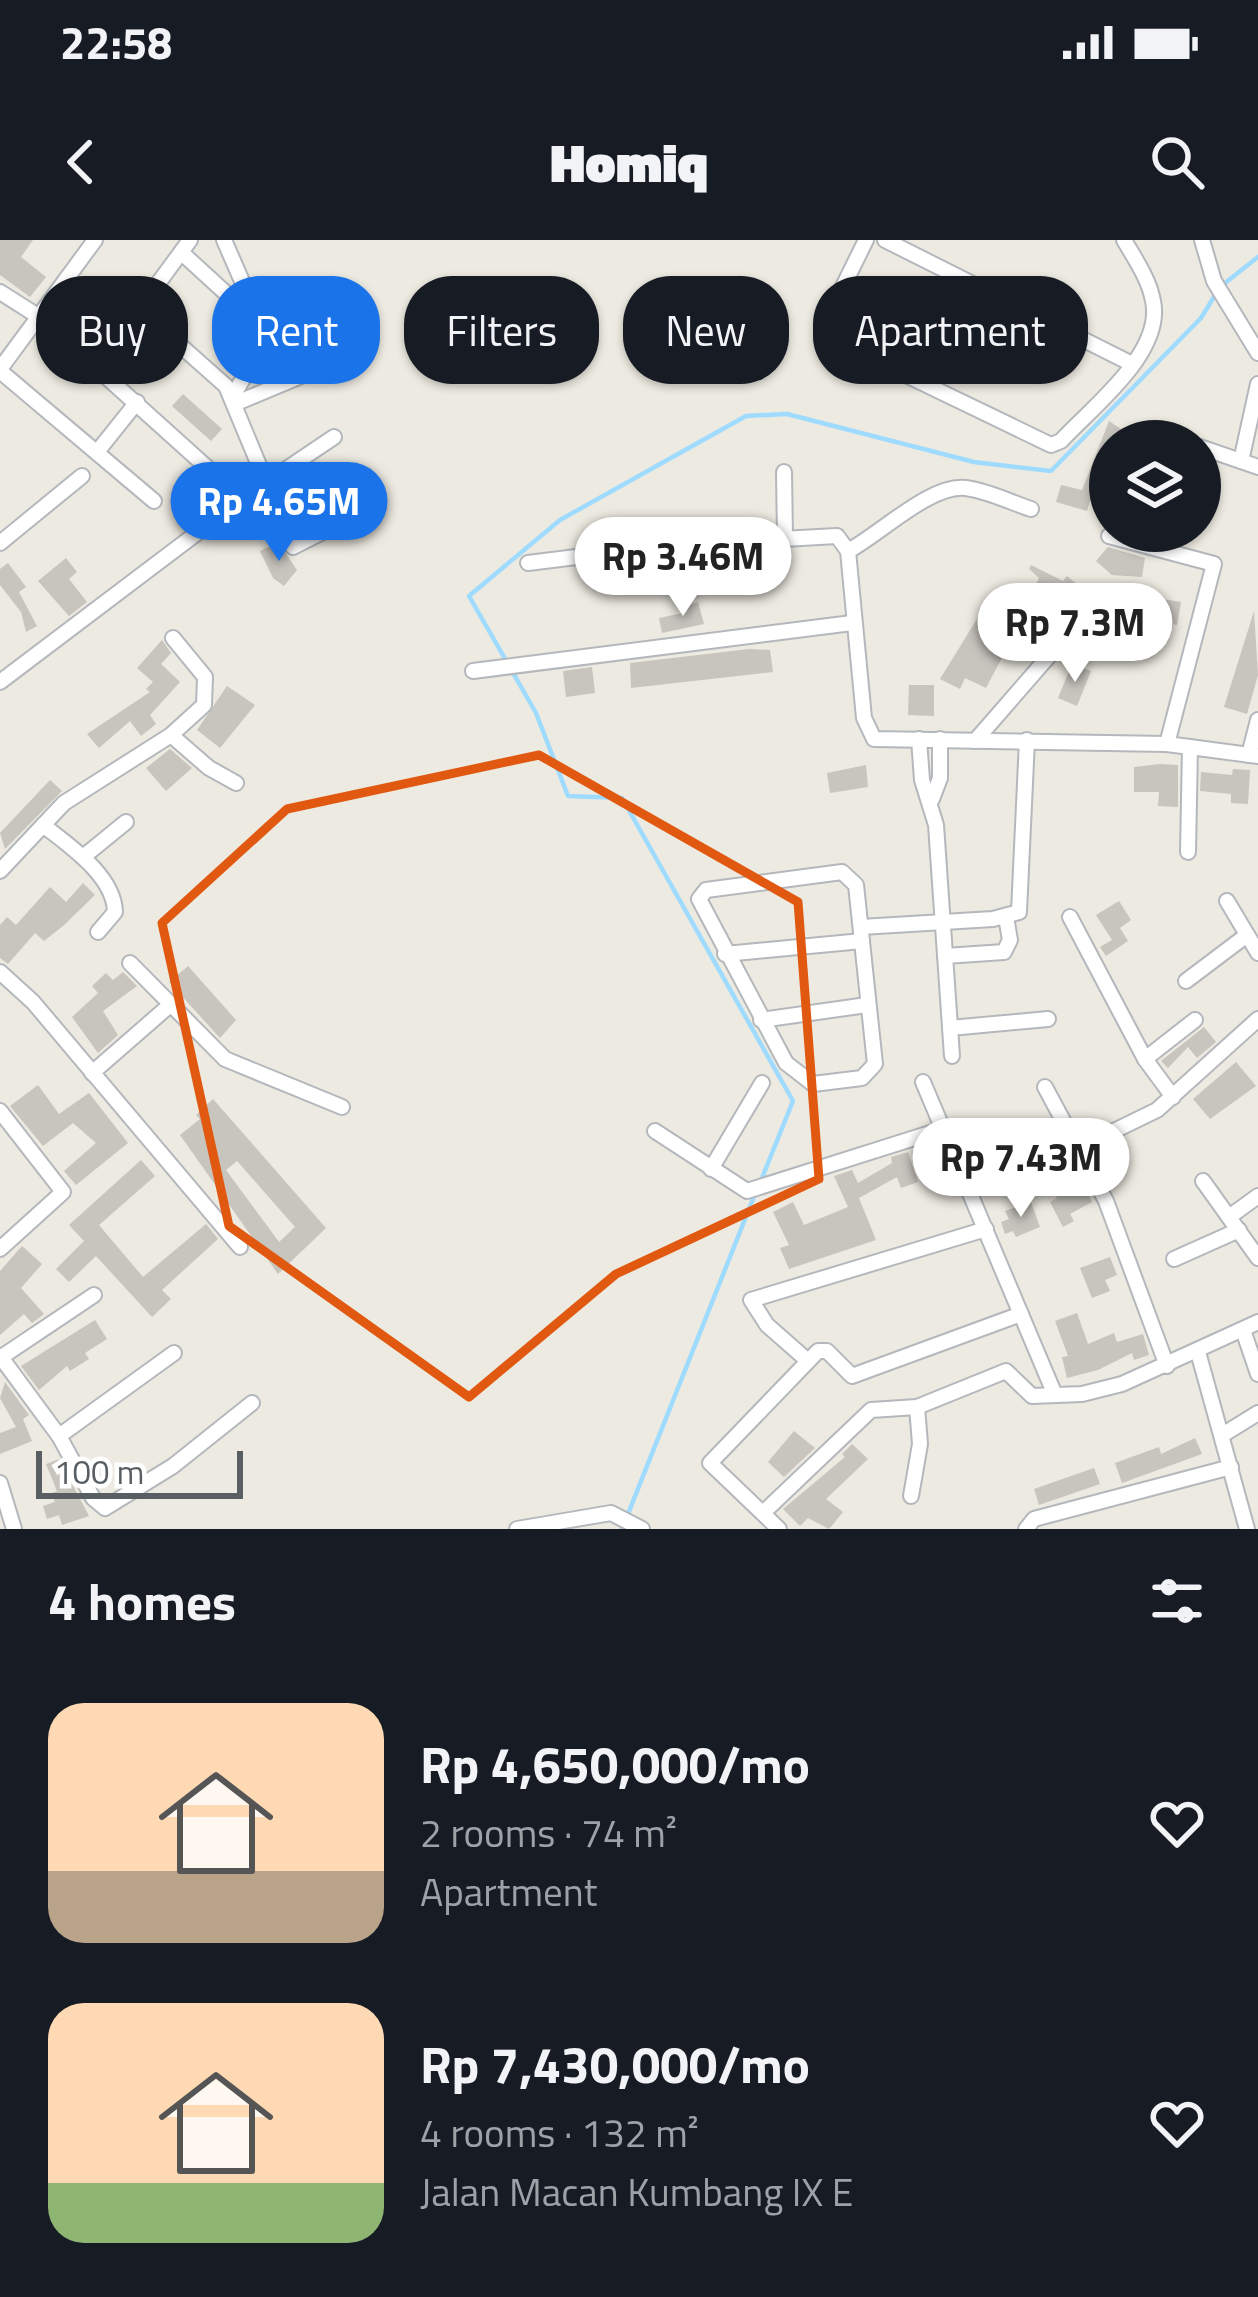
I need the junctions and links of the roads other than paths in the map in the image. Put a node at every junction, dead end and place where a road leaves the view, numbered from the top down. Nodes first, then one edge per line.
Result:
1 (224, 240) edge
2 (866, 240) edge
3 (885, 240) edge
4 (1124, 240) edge
5 (1202, 240) edge
6 (89, 242) edge
7 (186, 246) edge
8 (68, 276) edge
9 (163, 276) edge
10 (214, 276) edge
11 (239, 276) edge
12 (0, 292) edge
13 (36, 315) edge
14 (36, 324) edge
15 (1258, 353) edge
16 (188, 356) edge
17 (1132, 364) junction
18 (0, 370) edge
19 (116, 384) edge
20 (242, 384) edge
21 (280, 384) edge
22 (1258, 384) edge
23 (233, 400) junction
24 (137, 402) junction
25 (334, 436) dead end
26 (97, 452) junction
27 (1221, 454) edge
28 (1241, 461) junction
29 (1258, 467) edge
30 (784, 472) dead end
31 (82, 476) dead end
32 (264, 484) junction
33 (242, 499) junction
34 (154, 501) dead end
35 (1031, 509) dead end
36 (366, 511) dead end
37 (785, 538) junction
38 (0, 543) edge
39 (848, 551) junction
40 (1169, 552) edge
41 (527, 563) dead end
42 (1096, 602) dead end
43 (852, 623) junction
44 (173, 638) dead end
45 (473, 671) dead end
46 (0, 682) edge
47 (1258, 719) edge
48 (172, 735) junction
49 (919, 739) junction
50 (940, 739) junction
51 (975, 740) junction
52 (1027, 740) junction
53 (1167, 744) junction
54 (1190, 747) junction
55 (1254, 756) edge
56 (236, 783) dead end
57 (932, 799) junction
58 (126, 822) dead end
59 (43, 824) junction
60 (1189, 852) dead end
61 (83, 857) junction
62 (0, 871) edge
63 (1227, 901) dead end
64 (1006, 917) junction
65 (1070, 917) dead end
66 (942, 920) junction
67 (98, 932) dead end
68 (861, 934) junction
69 (1247, 935) junction
70 (1258, 952) edge
71 (724, 954) junction
72 (945, 956) junction
73 (130, 963) dead end
74 (0, 972) edge
75 (1186, 981) dead end
76 (170, 1005) junction
77 (867, 1005) junction
78 (1048, 1019) dead end
79 (1258, 1019) edge
80 (761, 1020) junction
81 (1195, 1020) dead end
82 (950, 1028) junction
83 (952, 1056) dead end
84 (1145, 1058) junction
85 (92, 1073) junction
86 (923, 1082) dead end
87 (762, 1083) dead end
88 (1045, 1087) dead end
89 (1173, 1097) junction
90 (342, 1107) dead end
91 (0, 1112) edge
92 (943, 1129) junction
93 (656, 1131) dead end
94 (1082, 1147) junction
95 (711, 1169) junction
96 (1203, 1181) dead end
97 (1258, 1196) edge
98 (1234, 1224) junction
99 (986, 1229) junction
100 (239, 1247) dead end
101 (0, 1249) edge
102 (1258, 1258) edge
103 (1174, 1259) dead end
104 (94, 1295) dead end
105 (1021, 1314) junction
106 (1258, 1322) edge
107 (1243, 1330) junction
108 (1198, 1352) junction
109 (174, 1353) dead end
110 (0, 1357) edge
111 (808, 1361) junction
112 (1167, 1366) junction
113 (1258, 1374) edge
114 (1047, 1396) junction
115 (252, 1403) dead end
116 (917, 1407) junction
117 (1258, 1413) edge
118 (1224, 1434) junction
119 (59, 1436) junction
120 (1232, 1467) junction
121 (0, 1483) edge
122 (911, 1496) dead end
123 (764, 1512) junction
124 (638, 1527) edge
125 (14, 1529) edge
126 (517, 1529) edge
127 (779, 1529) edge
128 (1026, 1529) edge
129 (1246, 1529) edge

1 - 11 street
2 - 17 street
3 - 17 street
4 - 17 street
5 - 15 street
6 - 8 street
7 - 9 street
7 - 10 street
12 - 13 street
14 - 18 street
16 - 23 street
18 - 26 street
19 - 24 street
20 - 23 street
21 - 23 street
22 - 28 street
23 - 32 street
24 - 26 street
24 - 33 street
25 - 32 street
26 - 34 street
27 - 28 street
28 - 29 street
30 - 37 street
31 - 38 street
32 - 33 street
32 - 36 street
33 - 46 street
35 - 39 street
37 - 39 street
37 - 41 street
39 - 43 street
40 - 53 street
42 - 51 street
43 - 45 street
43 - 49 street
44 - 48 street
47 - 55 street
48 - 56 street
48 - 59 street
49 - 50 street
49 - 57 street
50 - 51 street
50 - 57 street
51 - 52 street
52 - 53 street
52 - 64 street
53 - 54 street
54 - 55 street
54 - 60 street
57 - 66 street
58 - 61 street
59 - 61 street
59 - 62 street
61 - 67 street
63 - 69 street
64 - 66 street
64 - 72 street
65 - 84 street
66 - 68 street
66 - 72 street
68 - 71 street
68 - 71 street
68 - 77 street
69 - 70 street
69 - 75 street
71 - 80 street
72 - 82 street
73 - 76 street
74 - 85 street
76 - 85 street
76 - 90 street
77 - 80 street
77 - 80 street
78 - 82 street
79 - 89 street
81 - 84 street
82 - 83 street
84 - 89 street
85 - 100 street
86 - 92 street
87 - 95 street
88 - 94 street
89 - 94 street
91 - 101 street
92 - 95 street
92 - 99 street
93 - 95 street
94 - 112 street
96 - 98 street
97 - 98 street
98 - 102 street
98 - 103 street
99 - 105 street
99 - 111 street
104 - 110 street
105 - 111 street
105 - 114 street
106 - 107 street
107 - 108 street
107 - 113 street
108 - 112 street
108 - 118 street
109 - 119 street
110 - 119 street
111 - 123 street
112 - 114 street
114 - 116 street
115 - 119 street
116 - 122 street
116 - 123 street
117 - 118 street
118 - 120 street
120 - 128 street
120 - 129 street
121 - 125 street
123 - 127 street
124 - 126 street

